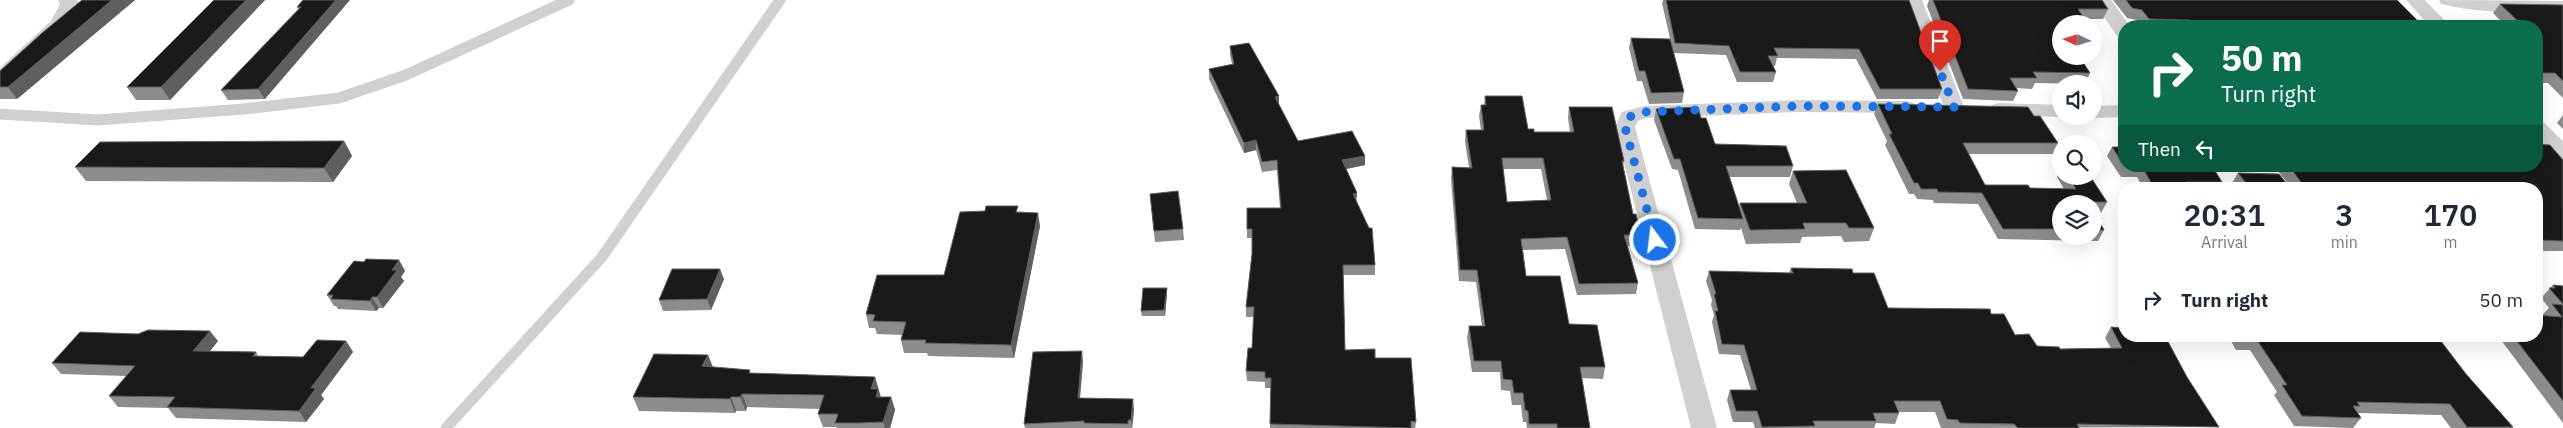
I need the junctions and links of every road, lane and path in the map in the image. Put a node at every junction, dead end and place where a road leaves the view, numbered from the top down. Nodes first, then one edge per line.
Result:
1 (66, 0) edge
2 (569, 0) edge
3 (780, 0) edge
4 (1913, 0) edge
5 (2101, 0) edge
6 (2415, 0) edge
7 (2448, 0) edge
8 (2563, 6) edge
9 (2434, 20) edge
10 (2118, 24) edge
11 (0, 78) edge
12 (1954, 108) junction
13 (2052, 111) edge
14 (2102, 112) edge
15 (2118, 112) edge
16 (0, 114) edge
17 (2543, 134) edge
18 (2563, 153) edge
19 (446, 428) edge
20 (1704, 428) edge

1 - 11 street
2 - 16 lane
3 - 19 lane
4 - 12 street
5 - 10 street
6 - 9 street
7 - 8 street
12 - 13 street
12 - 20 street
14 - 15 street
17 - 18 street

